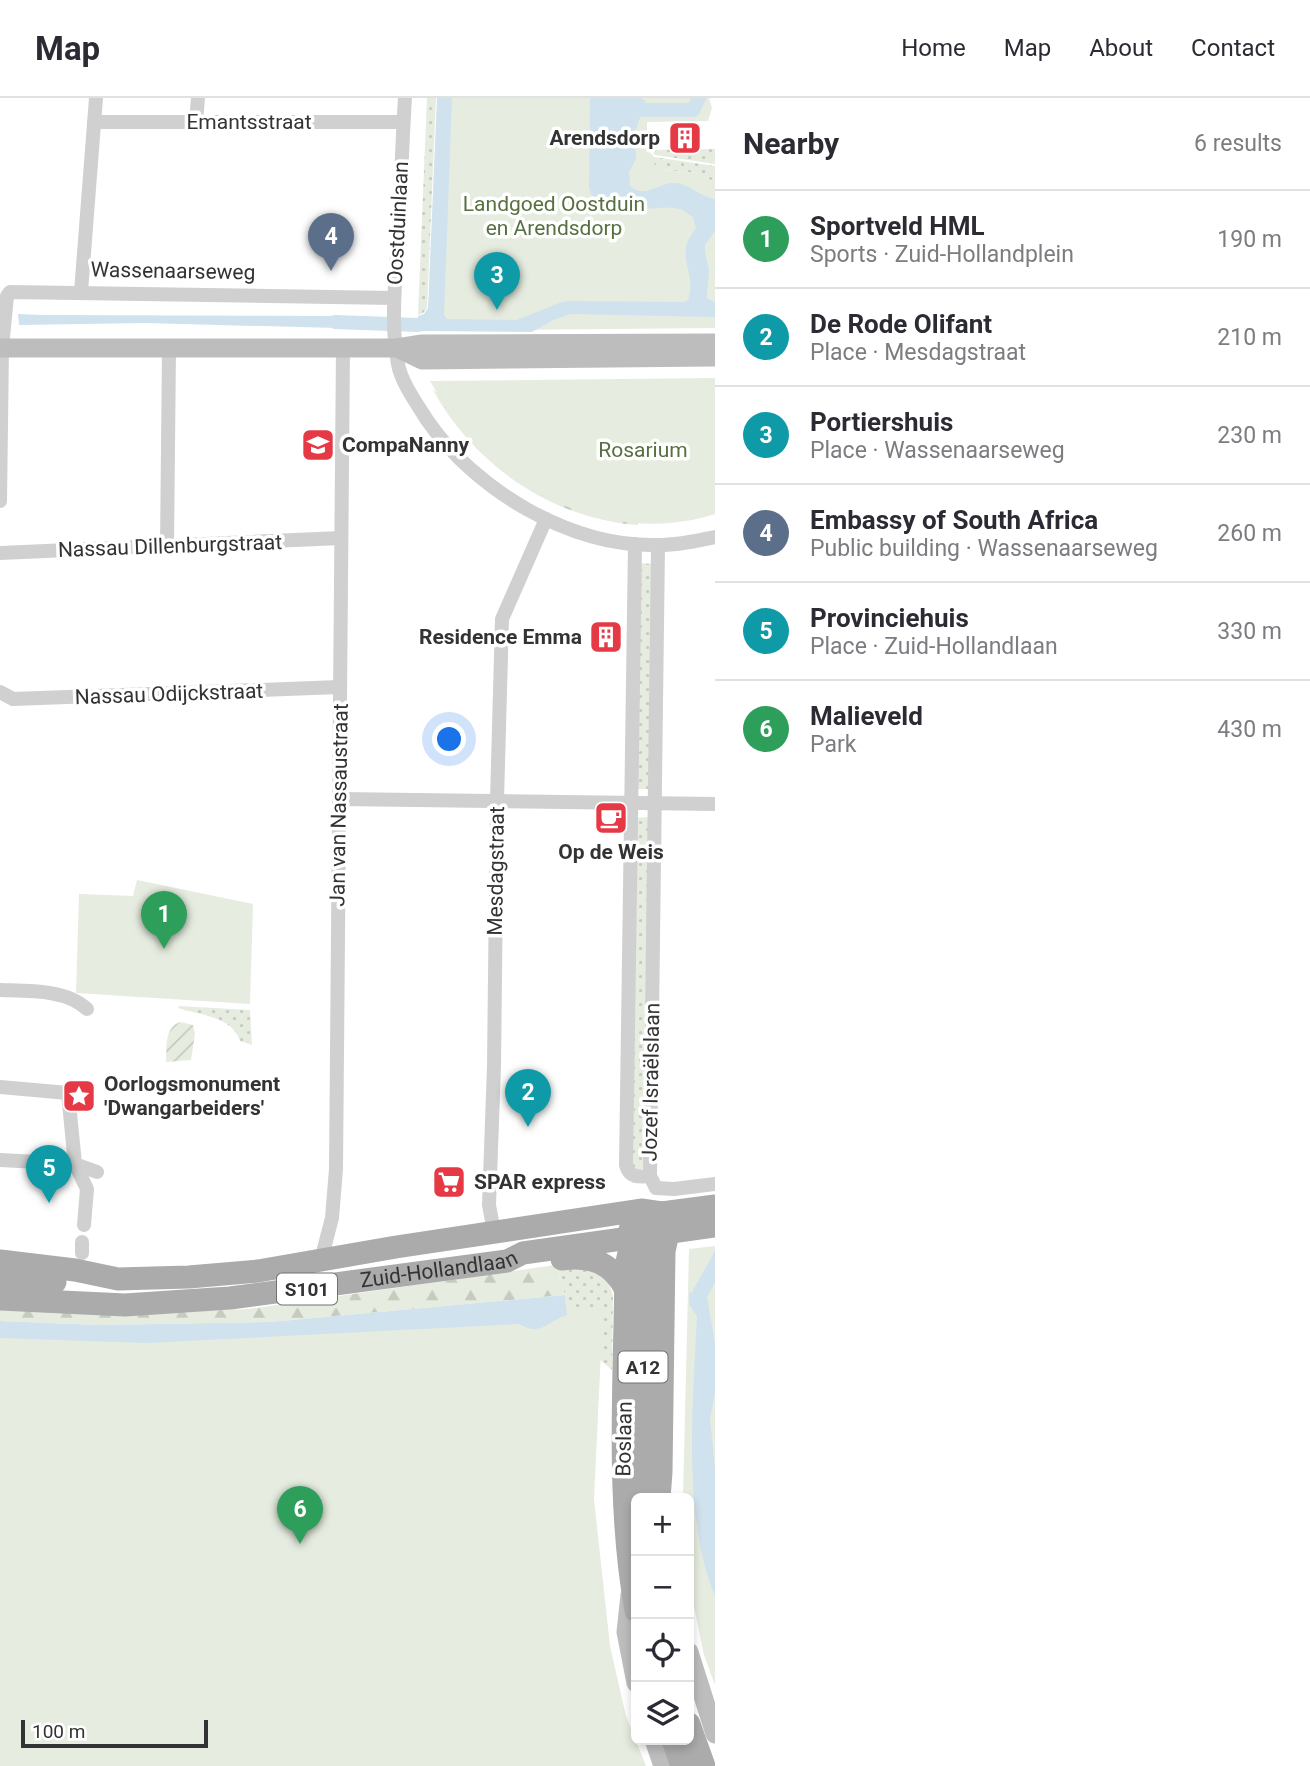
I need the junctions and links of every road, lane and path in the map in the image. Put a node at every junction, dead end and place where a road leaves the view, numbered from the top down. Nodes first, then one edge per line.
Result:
1 (96, 98) edge
2 (198, 98) edge
3 (405, 98) edge
4 (94, 122) junction
5 (196, 122) junction
6 (403, 122) junction
7 (81, 292) junction
8 (394, 298) junction
9 (396, 332) junction
10 (715, 344) edge
11 (1, 348) edge
12 (169, 348) junction
13 (342, 348) junction
14 (715, 357) edge
15 (0, 501) edge
16 (546, 519) junction
17 (715, 537) edge
18 (341, 538) junction
19 (635, 544) junction
20 (657, 545) junction
21 (167, 546) junction
22 (0, 553) edge
23 (340, 687) junction
24 (0, 692) edge
25 (339, 799) junction
26 (496, 800) junction
27 (631, 802) junction
28 (655, 803) junction
29 (715, 804) edge
30 (0, 990) edge
31 (87, 1009) dead end
32 (0, 1087) edge
33 (0, 1160) edge
34 (75, 1164) junction
35 (97, 1172) dead end
36 (650, 1176) junction
37 (715, 1184) edge
38 (715, 1206) edge
39 (602, 1216) junction
40 (665, 1223) junction
41 (84, 1225) dead end
42 (715, 1226) edge
43 (494, 1232) junction
44 (639, 1237) junction
45 (321, 1260) junction
46 (0, 1261) edge
47 (507, 1261) junction
48 (0, 1278) edge
49 (118, 1279) junction
50 (626, 1290) junction
51 (0, 1299) edge
52 (662, 1472) junction
53 (643, 1493) edge
54 (660, 1493) edge
55 (664, 1493) edge
56 (631, 1582) joint
57 (694, 1668) edge
58 (636, 1682) edge
59 (715, 1734) edge
60 (694, 1737) edge
61 (655, 1745) edge
62 (675, 1745) edge
63 (663, 1766) edge
64 (682, 1766) edge
65 (705, 1766) edge

1 - 4 street
2 - 5 street
3 - 6 street, Oostduinlaan
4 - 5 street, Emantsstraat
4 - 7 street
5 - 6 street, Emantsstraat
6 - 8 street, Oostduinlaan
7 - 8 street, Wassenaarseweg
7 - 11 street, Wassenaarseweg
8 - 9 street, Oostduinlaan
9 - 10 street
9 - 13 street
9 - 14 street
9 - 16 street, Oostduinlaan
11 - 12 street
11 - 15 street
12 - 13 street
12 - 21 street
13 - 18 street, Jan van Nassaustraat
16 - 19 street, Oostduinlaan
16 - 26 street, Mesdagstraat
17 - 20 street, Oostduinlaan
18 - 21 street, Nassau Dillenburgstraat
18 - 23 street, Jan van Nassaustraat
19 - 20 street, Oostduinlaan
19 - 27 street, Jozef Israëlslaan
20 - 28 street, Jozef Israëlslaan
21 - 22 street, Nassau Dillenburgstraat
23 - 24 street, Nassau Odijckstraat
23 - 25 street, Jan van Nassaustraat
25 - 26 street
25 - 45 street, Jan van Nassaustraat
26 - 27 street
26 - 43 street, Mesdagstraat
27 - 28 street
27 - 36 street, Jozef Israëlslaan
28 - 29 street
28 - 36 street, Jozef Israëlslaan
30 - 31 street
32 - 34 street
33 - 34 street
34 - 35 street
34 - 41 street
36 - 37 street
38 - 40 main road, S101
39 - 40 main road, Zuid-Hollandlaan / S101
39 - 43 main road, Zuid-Hollandlaan / S101
39 - 44 main road
40 - 42 main road, S101
40 - 44 main road, Boslaan / A12
40 - 52 main road, Boslaan / A12
43 - 45 main road, Zuid-Hollandlaan / S101
44 - 47 main road, Zuid-Hollandlaan / S101
44 - 50 main road, Boslaan / A12
44 - 53 main road, Boslaan / A12
45 - 49 main road, Zuid-Hollandlaan / S101
46 - 49 main road, Zuid-Hollandlaan / S101
47 - 50 main road
47 - 51 main road, Zuid-Hollandlaan / S101
48 - 49 main road, S101
50 - 56 main road, Boslaan / A12
52 - 54 main road, A12
52 - 55 street, Boslaan
56 - 58 street, Boslaan
57 - 59 street
60 - 65 main road
61 - 63 street
62 - 64 main road

